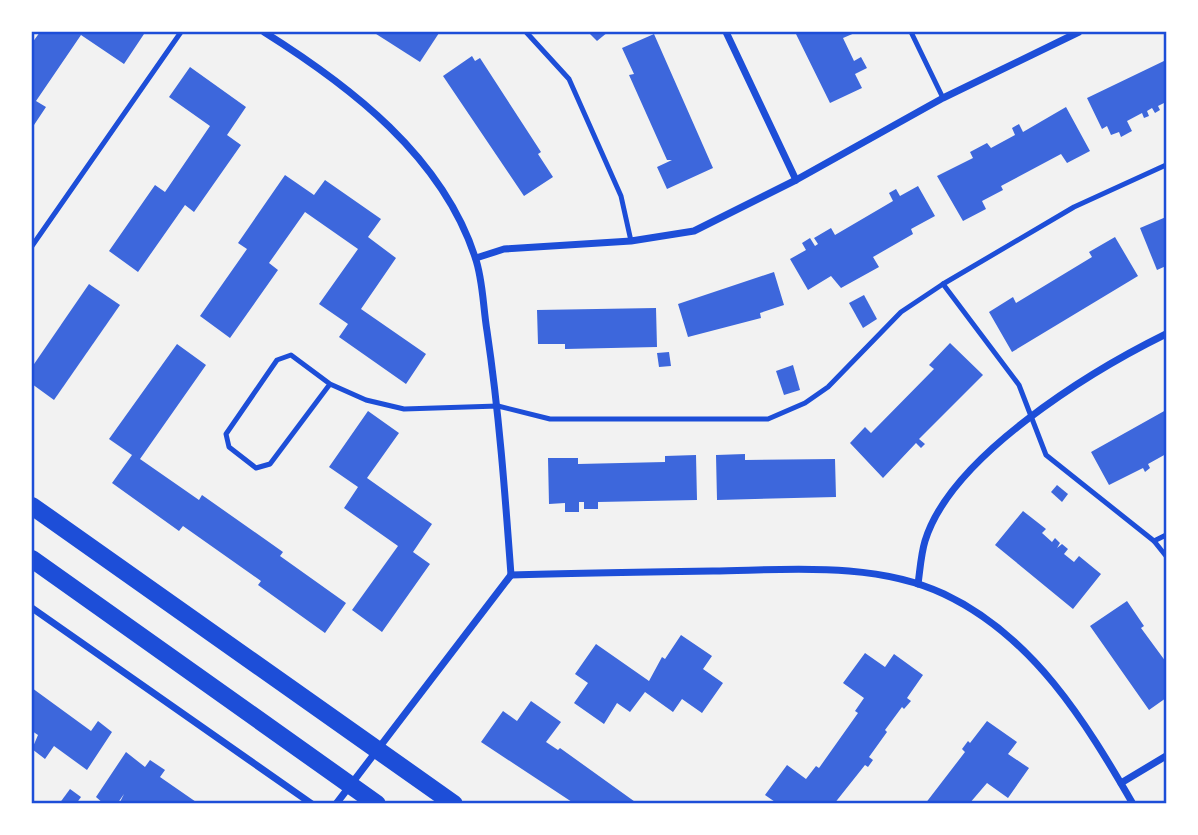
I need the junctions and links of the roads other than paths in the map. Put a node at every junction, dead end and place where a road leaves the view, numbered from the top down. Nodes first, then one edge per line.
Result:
1 (181, 32) edge
2 (264, 32) edge
3 (526, 32) edge
4 (726, 32) edge
5 (911, 32) edge
6 (1079, 32) edge
7 (943, 98) junction
8 (1167, 165) edge
9 (796, 180) junction
10 (631, 241) junction
11 (32, 246) edge
12 (476, 258) junction
13 (943, 285) junction
14 (1167, 334) edge
15 (330, 384) junction
16 (498, 406) junction
17 (1030, 417) junction
18 (32, 506) edge
19 (1167, 535) edge
20 (1154, 541) junction
21 (1167, 556) edge
22 (32, 559) edge
23 (511, 575) junction
24 (918, 584) junction
25 (32, 608) edge
26 (377, 750) junction
27 (1167, 756) edge
28 (1121, 783) junction
29 (351, 785) junction
30 (312, 803) edge
31 (336, 803) edge
32 (377, 803) edge
33 (454, 803) edge
34 (1133, 803) edge

1 - 11 lane
2 - 12 street
3 - 10 lane
4 - 9 street
5 - 7 lane
6 - 7 street
7 - 9 street
8 - 13 lane
9 - 10 street
10 - 12 street
12 - 16 street
13 - 16 lane
13 - 17 lane
14 - 17 street
15 - 15 lane
15 - 16 lane
16 - 23 street
17 - 20 lane
17 - 24 street
18 - 26 main road
19 - 20 lane
20 - 21 lane
22 - 29 main road
23 - 24 street
23 - 26 street
24 - 28 street
25 - 30 street
26 - 29 street
26 - 33 main road
27 - 28 street
28 - 34 street
29 - 31 street
29 - 32 main road

